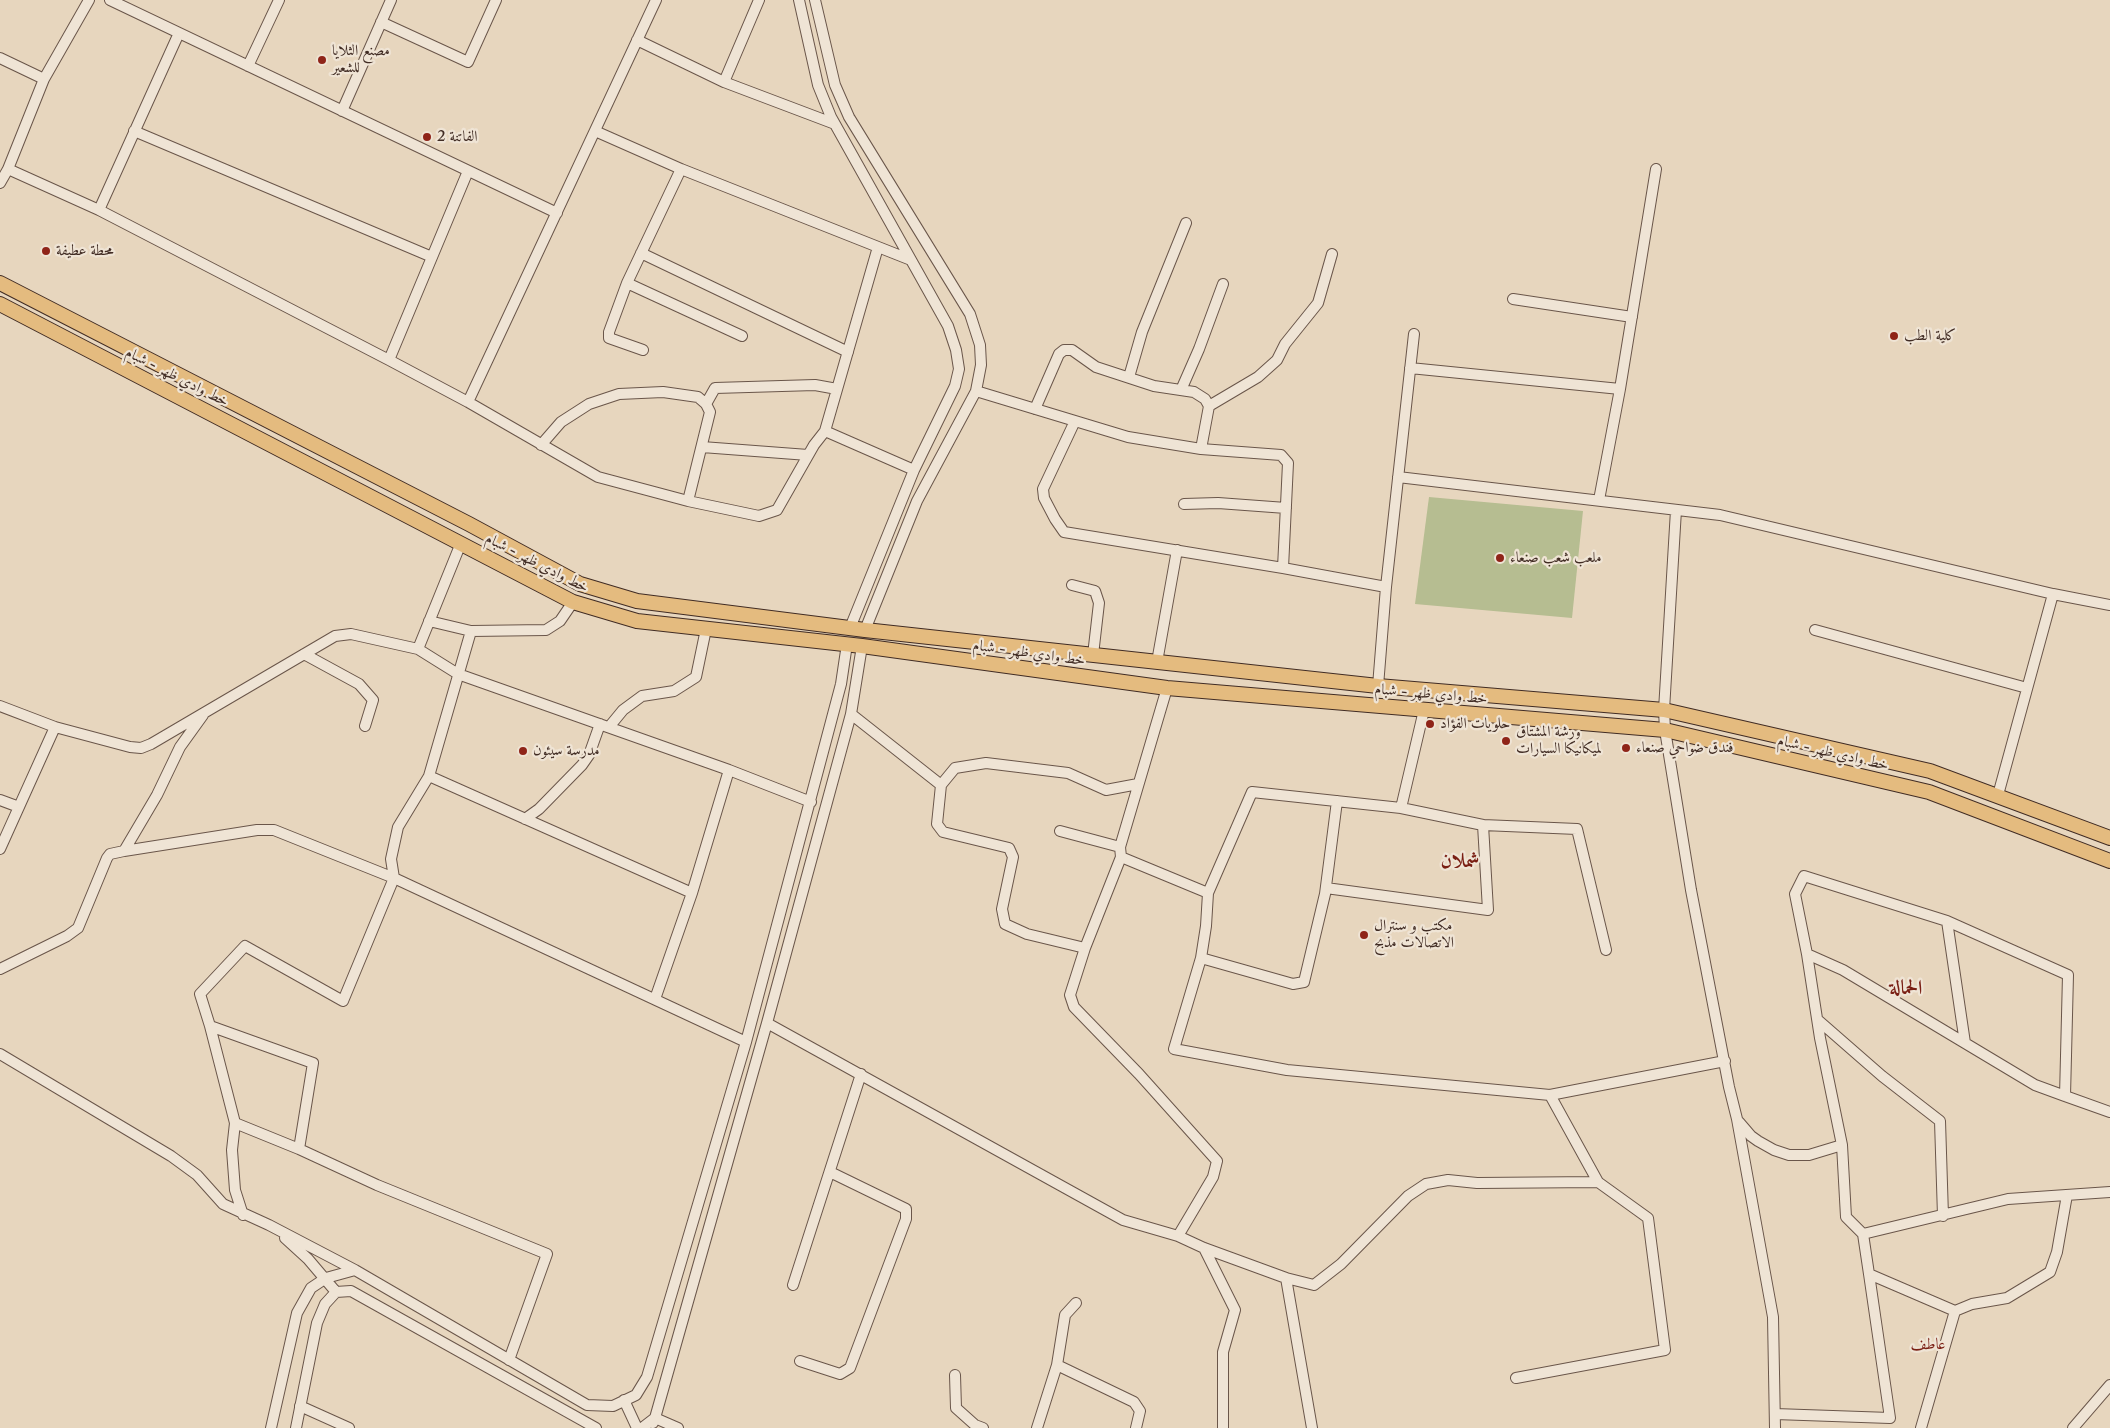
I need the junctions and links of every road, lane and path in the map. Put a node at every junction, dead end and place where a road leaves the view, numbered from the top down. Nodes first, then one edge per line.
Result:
1 (89, 0) edge
2 (110, 0) edge
3 (279, 0) edge
4 (391, 0) edge
5 (496, 0) edge
6 (656, 0) edge
7 (759, 0) edge
8 (799, 0) edge
9 (815, 0) edge
10 (382, 22) junction
11 (179, 33) junction
12 (637, 40) junction
13 (0, 58) edge
14 (248, 66) junction
15 (44, 79) junction
16 (724, 82) junction
17 (342, 110) junction
18 (835, 124) junction
19 (134, 130) junction
20 (595, 131) junction
21 (8, 169) junction
22 (681, 169) junction
23 (1656, 169) dead end
24 (468, 171) junction
25 (0, 183) edge
26 (99, 210) junction
27 (556, 213) junction
28 (1186, 223) dead end
29 (878, 246) junction
30 (642, 253) junction
31 (1332, 254) dead end
32 (432, 257) junction
33 (911, 260) junction
34 (0, 283) edge
35 (626, 283) junction
36 (1223, 284) dead end
37 (1512, 299) dead end
38 (0, 304) edge
39 (1632, 317) junction
40 (1414, 334) dead end
41 (742, 336) dead end
42 (643, 350) dead end
43 (848, 352) junction
44 (389, 360) junction
45 (1410, 368) junction
46 (1129, 378) junction
47 (837, 389) junction
48 (1620, 389) junction
49 (1181, 390) junction
50 (976, 391) junction
51 (468, 402) junction
52 (706, 404) junction
53 (1209, 406) junction
54 (1035, 409) junction
55 (1075, 421) junction
56 (825, 431) junction
57 (541, 444) junction
58 (702, 448) junction
59 (1201, 449) junction
60 (808, 455) junction
61 (914, 470) junction
62 (1398, 477) junction
63 (1599, 500) junction
64 (688, 501) junction
65 (1184, 504) dead end
66 (1286, 508) junction
67 (1676, 510) junction
68 (461, 543) junction
69 (1177, 550) junction
70 (1283, 568) junction
71 (1072, 586) dead end
72 (1386, 587) junction
73 (2053, 594) junction
74 (573, 602) junction
75 (2110, 606) edge
76 (429, 621) junction
77 (850, 628) junction
78 (706, 629) junction
79 (865, 630) junction
80 (1815, 630) dead end
81 (471, 631) junction
82 (847, 644) junction
83 (862, 646) junction
84 (418, 649) junction
85 (304, 654) junction
86 (1092, 655) junction
87 (1157, 662) junction
88 (458, 674) junction
89 (1378, 686) junction
90 (1167, 688) junction
91 (2027, 688) junction
92 (0, 706) edge
93 (206, 710) junction
94 (1424, 710) junction
95 (1664, 710) junction
96 (851, 714) junction
97 (365, 726) dead end
98 (604, 726) junction
99 (55, 727) junction
100 (1665, 730) junction
101 (728, 770) junction
102 (430, 776) junction
103 (1138, 784) junction
104 (941, 785) junction
105 (1998, 795) junction
106 (0, 800) edge
107 (1337, 801) junction
108 (811, 802) junction
109 (19, 807) junction
110 (1401, 808) junction
111 (526, 819) junction
112 (1483, 825) junction
113 (1060, 830) dead end
114 (2110, 838) edge
115 (0, 849) edge
116 (124, 851) junction
117 (1120, 852) junction
118 (2110, 861) edge
119 (394, 878) junction
120 (1326, 888) junction
121 (692, 893) junction
122 (1208, 893) junction
123 (1947, 921) junction
124 (1085, 948) junction
125 (1606, 950) dead end
126 (1807, 954) junction
127 (1201, 958) junction
128 (0, 969) edge
129 (655, 999) junction
130 (1819, 1021) junction
131 (767, 1023) junction
132 (210, 1026) junction
133 (746, 1042) junction
134 (1965, 1043) junction
135 (0, 1054) edge
136 (1725, 1061) junction
137 (861, 1074) junction
138 (1550, 1095) junction
139 (2066, 1096) junction
140 (2110, 1112) edge
141 (1737, 1119) junction
142 (235, 1124) junction
143 (1842, 1146) junction
144 (299, 1149) junction
145 (830, 1172) junction
146 (1598, 1182) junction
147 (2110, 1192) edge
148 (2067, 1195) junction
149 (243, 1215) junction
150 (1943, 1216) junction
151 (269, 1225) junction
152 (1864, 1234) junction
153 (1178, 1236) junction
154 (1204, 1248) junction
155 (355, 1270) junction
156 (1869, 1274) junction
157 (326, 1278) junction
158 (1286, 1278) junction
159 (793, 1285) dead end
160 (336, 1292) junction
161 (1076, 1303) dead end
162 (1955, 1311) junction
163 (509, 1360) junction
164 (800, 1361) dead end
165 (1057, 1365) junction
166 (955, 1375) dead end
167 (1516, 1378) dead end
168 (2110, 1386) edge
169 (624, 1400) junction
170 (300, 1406) junction
171 (1775, 1414) junction
172 (653, 1423) edge
173 (272, 1428) edge
174 (296, 1428) edge
175 (349, 1428) edge
176 (596, 1428) edge
177 (637, 1428) edge
178 (642, 1428) edge
179 (678, 1428) edge
180 (983, 1428) edge
181 (1037, 1428) edge
182 (1136, 1428) edge
183 (1223, 1428) edge
184 (1312, 1428) edge
185 (1775, 1428) edge
186 (1920, 1428) edge
187 (2073, 1428) edge

1 - 15 street
2 - 11 street
3 - 14 street
4 - 10 street
5 - 10 street
6 - 12 street
7 - 16 street
8 - 18 street
9 - 50 street
10 - 17 street
11 - 14 street
11 - 19 street
12 - 16 street
12 - 20 street
13 - 15 street
14 - 17 street
15 - 21 street
16 - 18 street
17 - 24 street
18 - 33 street
19 - 26 street
19 - 32 street
20 - 22 street
20 - 27 street
21 - 25 street
21 - 26 street
22 - 29 street
22 - 30 street
23 - 39 street
24 - 27 street
24 - 32 street
26 - 44 street
27 - 51 street
28 - 46 street
29 - 33 street
29 - 43 street
30 - 35 street
30 - 43 street
31 - 53 street
32 - 44 street
33 - 61 street
34 - 77 main road, خط وادي ظهر - شبام
35 - 41 street
35 - 42 street
36 - 49 street
37 - 39 street
38 - 68 main road, خط وادي ظهر - شبام
39 - 48 street
40 - 45 street
43 - 47 street
44 - 51 street
45 - 48 street
45 - 62 street
46 - 49 street
46 - 54 street
47 - 52 street
47 - 56 street
48 - 63 street
49 - 53 street
50 - 54 street
50 - 79 street
51 - 57 street
52 - 57 street
52 - 58 street
53 - 59 street
54 - 55 street
55 - 59 street
55 - 69 street
56 - 60 street
56 - 61 street
57 - 64 street
58 - 60 street
58 - 64 street
59 - 66 street
60 - 64 street
61 - 77 street
62 - 63 street
62 - 72 street
63 - 67 street
65 - 66 street
66 - 70 street
67 - 73 street
67 - 95 street
68 - 74 main road, خط وادي ظهر - شبام
68 - 76 street
69 - 70 street
69 - 87 street
70 - 72 street
71 - 86 street
72 - 89 street
73 - 75 street
73 - 91 street
74 - 78 main road, خط وادي ظهر - شبام
74 - 81 street
76 - 81 street
76 - 84 street
77 - 79 main road, خط وادي ظهر - شبام
77 - 82 main road
78 - 82 main road, خط وادي ظهر - شبام
78 - 98 street
79 - 83 main road
79 - 86 main road, خط وادي ظهر - شبام
80 - 91 street
81 - 88 street
82 - 83 main road, خط وادي ظهر - شبام
82 - 108 street
83 - 90 main road, خط وادي ظهر - شبام
83 - 96 street
84 - 85 street
84 - 88 street
85 - 93 street
85 - 97 street
86 - 87 main road, خط وادي ظهر - شبام
87 - 89 main road, خط وادي ظهر - شبام
88 - 98 street
88 - 102 street
89 - 95 main road, خط وادي ظهر - شبام
90 - 94 main road, خط وادي ظهر - شبام
90 - 103 street
91 - 105 street
92 - 99 street
93 - 99 street
93 - 116 street
94 - 100 main road, خط وادي ظهر - شبام
94 - 110 street
95 - 100 street
95 - 105 main road, خط وادي ظهر - شبام
96 - 104 street
96 - 131 street
98 - 101 street
98 - 111 street
99 - 109 street
100 - 118 main road, خط وادي ظهر - شبام
100 - 136 street
101 - 108 street
101 - 121 street
102 - 111 street
102 - 119 street
103 - 104 street
103 - 117 street
104 - 124 street
105 - 114 main road, خط وادي ظهر - شبام
106 - 109 street
107 - 110 street
107 - 120 street
107 - 122 street
108 - 133 street
109 - 115 street
110 - 112 street
111 - 121 street
112 - 120 street
112 - 125 street
113 - 117 street
116 - 119 street
116 - 128 street
117 - 122 street
117 - 124 street
119 - 129 street
119 - 132 street
120 - 127 street
121 - 129 street
122 - 127 street
123 - 126 street
123 - 134 street
123 - 139 street
124 - 153 street
126 - 130 street
126 - 134 street
127 - 138 street
129 - 133 street
130 - 143 street
130 - 150 street
131 - 137 street
131 - 172 street
132 - 142 street
132 - 144 street
133 - 169 street
134 - 139 street
135 - 149 street
136 - 138 street
136 - 141 street
137 - 145 street
137 - 153 street
138 - 146 street
139 - 140 street
141 - 143 street
141 - 171 street
142 - 144 street
142 - 149 street
143 - 152 street
144 - 163 street
145 - 159 street
145 - 164 street
146 - 158 street
146 - 167 street
147 - 148 street
148 - 150 street
148 - 162 street
149 - 151 street
150 - 152 street
151 - 155 street
151 - 157 street
152 - 156 street
153 - 154 street
154 - 158 street
154 - 183 street
155 - 157 street
155 - 163 street
156 - 162 street
156 - 171 street
157 - 160 street
157 - 173 street
158 - 184 street
160 - 170 street
160 - 176 street
161 - 165 street
162 - 186 street
163 - 169 street
165 - 181 street
165 - 182 street
166 - 180 street
168 - 187 street
169 - 177 street
170 - 174 street
170 - 175 street
171 - 185 street
172 - 178 street
172 - 179 street

